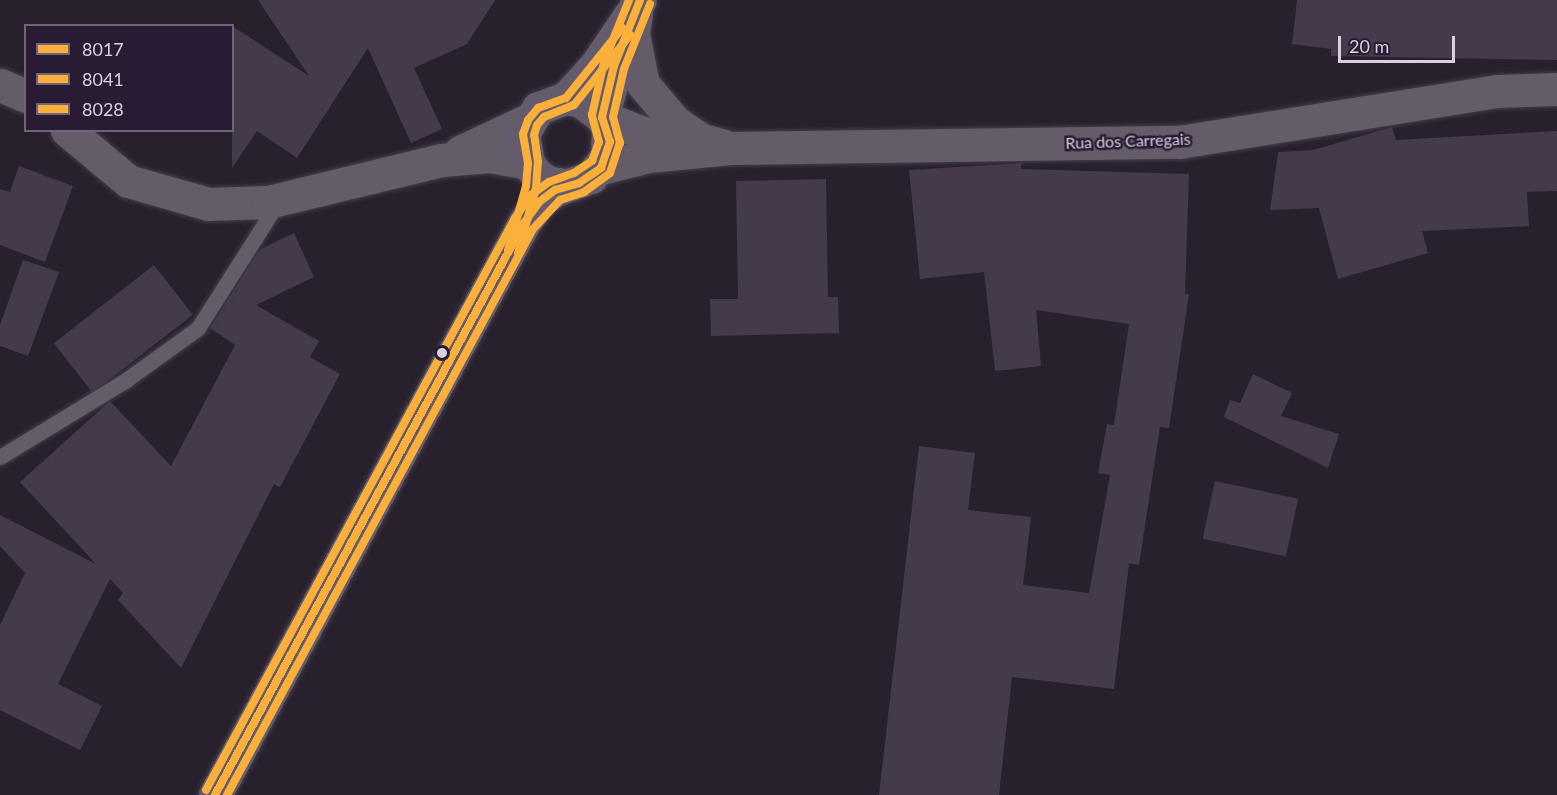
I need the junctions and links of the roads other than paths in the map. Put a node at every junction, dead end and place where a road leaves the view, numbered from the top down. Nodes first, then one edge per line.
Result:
1 (639, 3) edge
2 (1557, 89) edge
3 (566, 98) junction
4 (602, 117) junction
5 (528, 120) junction
6 (69, 132) edge
7 (731, 148) junction
8 (442, 160) junction
9 (528, 163) junction
10 (601, 168) junction
11 (567, 185) junction
12 (281, 199) junction
13 (509, 248) junction
14 (0, 456) edge
15 (215, 795) edge

1 - 3 main road
1 - 4 main road
1 - 7 street, Rua dos Carregais
2 - 7 street, Rua dos Carregais
3 - 4 main road
3 - 5 main road
4 - 7 street, Rua dos Carregais
4 - 10 main road
5 - 8 street
5 - 9 main road
6 - 12 street
7 - 10 street, Rua dos Carregais
8 - 9 street
8 - 12 street
9 - 11 main road
9 - 13 main road
10 - 11 main road
11 - 13 main road
12 - 14 lane
13 - 15 main road

